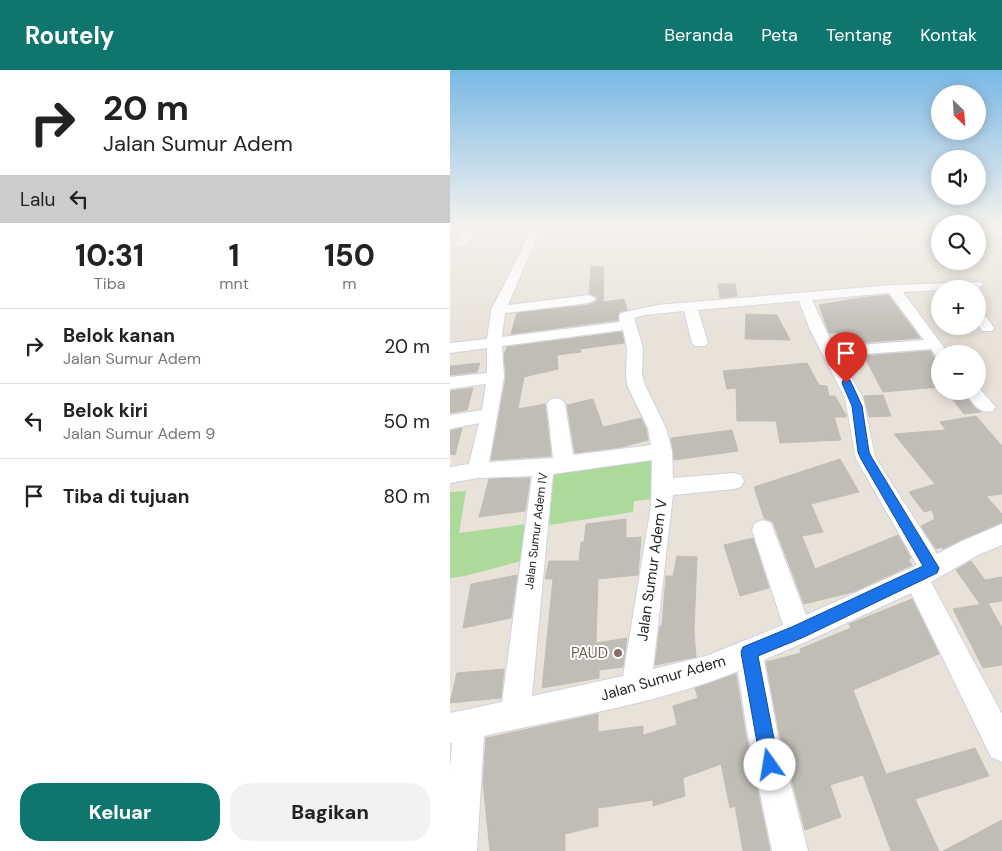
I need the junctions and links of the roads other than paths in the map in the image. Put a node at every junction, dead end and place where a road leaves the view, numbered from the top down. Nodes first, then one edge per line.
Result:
1 (522, 261) edge
2 (931, 288) edge
3 (893, 289) junction
4 (804, 297) junction
5 (588, 299) dead end
6 (690, 306) junction
7 (498, 310) junction
8 (630, 325) junction
9 (494, 343) junction
10 (700, 343) dead end
11 (936, 345) edge
12 (450, 348) edge
13 (931, 349) edge
14 (830, 352) junction
15 (496, 377) junction
16 (450, 383) edge
17 (981, 400) edge
18 (556, 404) dead end
19 (987, 407) dead end
20 (490, 415) junction
21 (450, 422) edge
22 (662, 451) junction
23 (554, 466) junction
24 (479, 470) junction
25 (450, 475) edge
26 (734, 481) dead end
27 (662, 488) junction
28 (763, 530) dead end
29 (1002, 534) edge
30 (924, 573) junction
31 (799, 632) junction
32 (749, 652) junction
33 (636, 688) junction
34 (515, 714) junction
35 (459, 726) edge
36 (1002, 746) edge
37 (459, 851) edge
38 (790, 851) edge

1 - 7 street
2 - 3 street
3 - 4 street
3 - 11 street
4 - 6 street
4 - 14 street
5 - 7 street
6 - 8 street
6 - 10 street
7 - 9 street
8 - 9 street
8 - 22 street, Jalan Sumur Adem V
9 - 12 street
9 - 15 street
13 - 14 street
14 - 30 street
15 - 16 street
15 - 20 street
17 - 19 street
18 - 23 street
20 - 21 street
20 - 24 street
22 - 23 street, Jalan Sumur Adem IV
22 - 27 street, Jalan Sumur Adem V
23 - 24 street
23 - 34 street, Jalan Sumur Adem IV
24 - 25 street
26 - 27 street
27 - 33 street, Jalan Sumur Adem V
28 - 31 street
29 - 30 street, Jalan Sumur Adem
30 - 31 street, Jalan Sumur Adem
30 - 36 street
31 - 32 street, Jalan Sumur Adem
32 - 33 street, Jalan Sumur Adem
32 - 38 street
33 - 34 street, Jalan Sumur Adem
34 - 35 street, Jalan Sumur Adem
35 - 37 street

